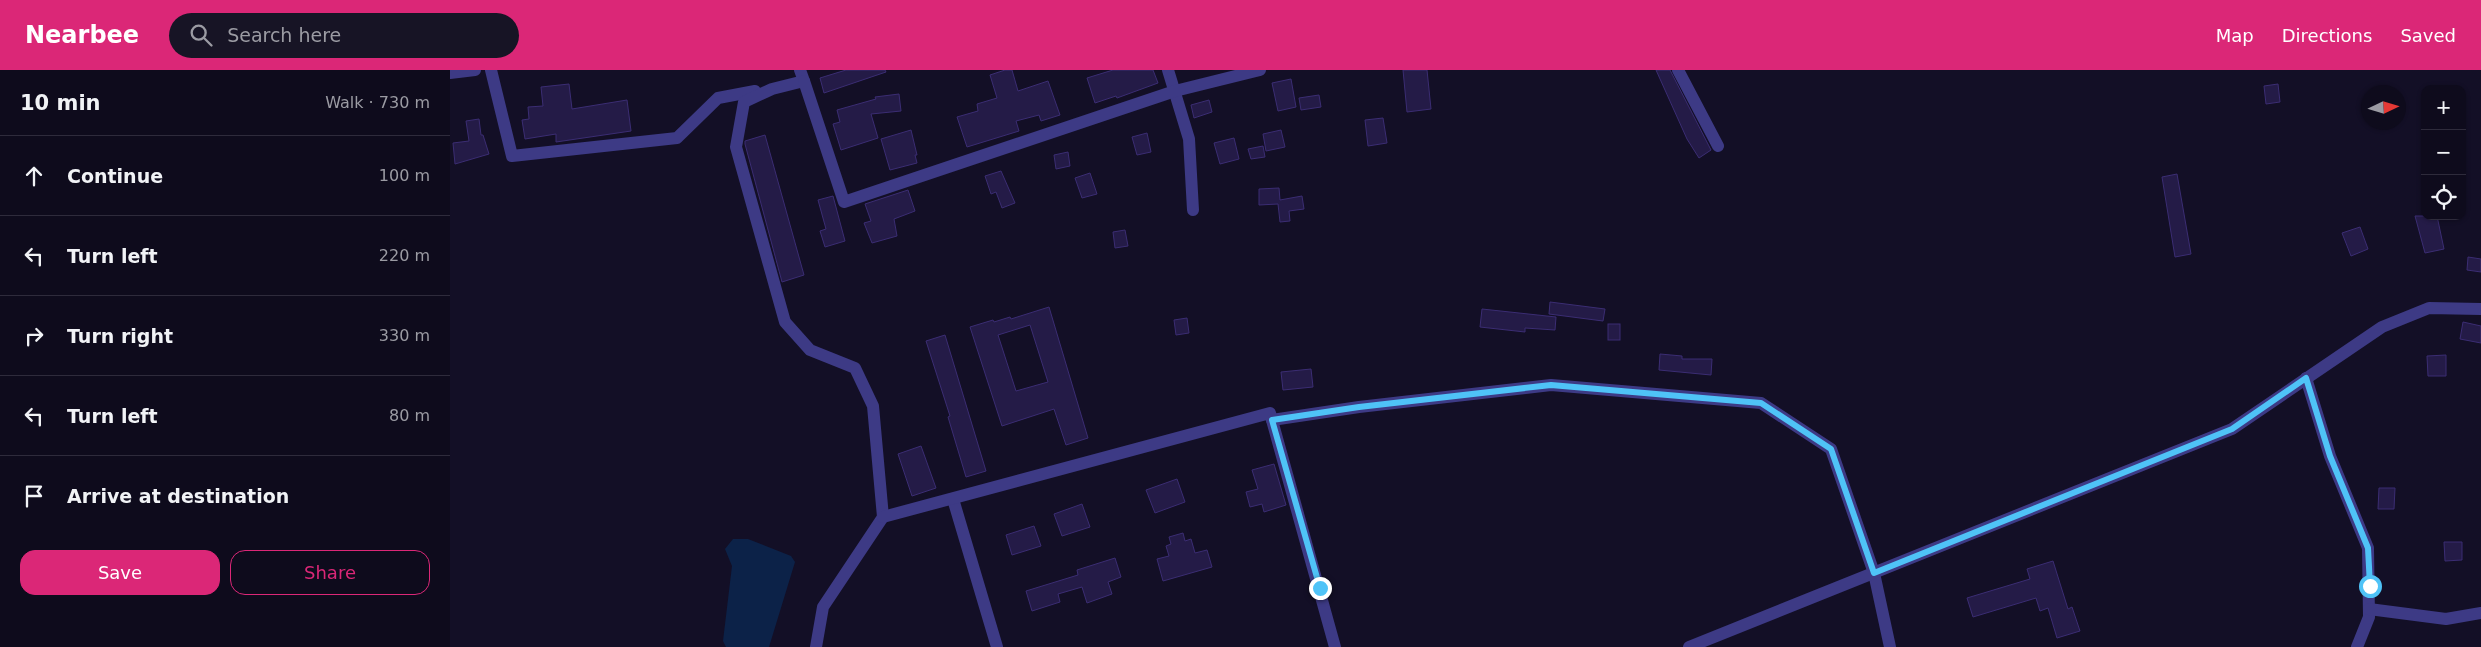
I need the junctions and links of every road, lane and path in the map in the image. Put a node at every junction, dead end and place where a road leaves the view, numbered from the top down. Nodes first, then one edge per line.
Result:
1 (475, 70) edge
2 (491, 70) edge
3 (1168, 70) edge
4 (1260, 70) edge
5 (1678, 70) edge
6 (450, 73) edge
7 (802, 75) edge
8 (772, 88) junction
9 (1175, 91) junction
10 (1718, 146) dead end
11 (1193, 210) dead end
12 (2481, 309) edge
13 (2306, 378) junction
14 (1272, 420) junction
15 (953, 500) junction
16 (883, 517) junction
17 (1874, 573) junction
18 (2370, 609) junction
19 (2481, 613) edge
20 (816, 647) edge
21 (997, 647) edge
22 (1335, 647) edge
23 (1689, 647) edge
24 (1890, 647) edge
25 (2357, 647) edge

1 - 6 street
2 - 8 street
3 - 9 street
4 - 9 street
5 - 10 street
7 - 8 street
7 - 9 street
8 - 16 street
9 - 11 street
12 - 13 street
13 - 17 street
13 - 18 street
14 - 15 street
14 - 17 street
14 - 22 street
15 - 16 street
15 - 21 street
16 - 20 street
17 - 23 street
17 - 24 street
18 - 19 street
18 - 25 street

